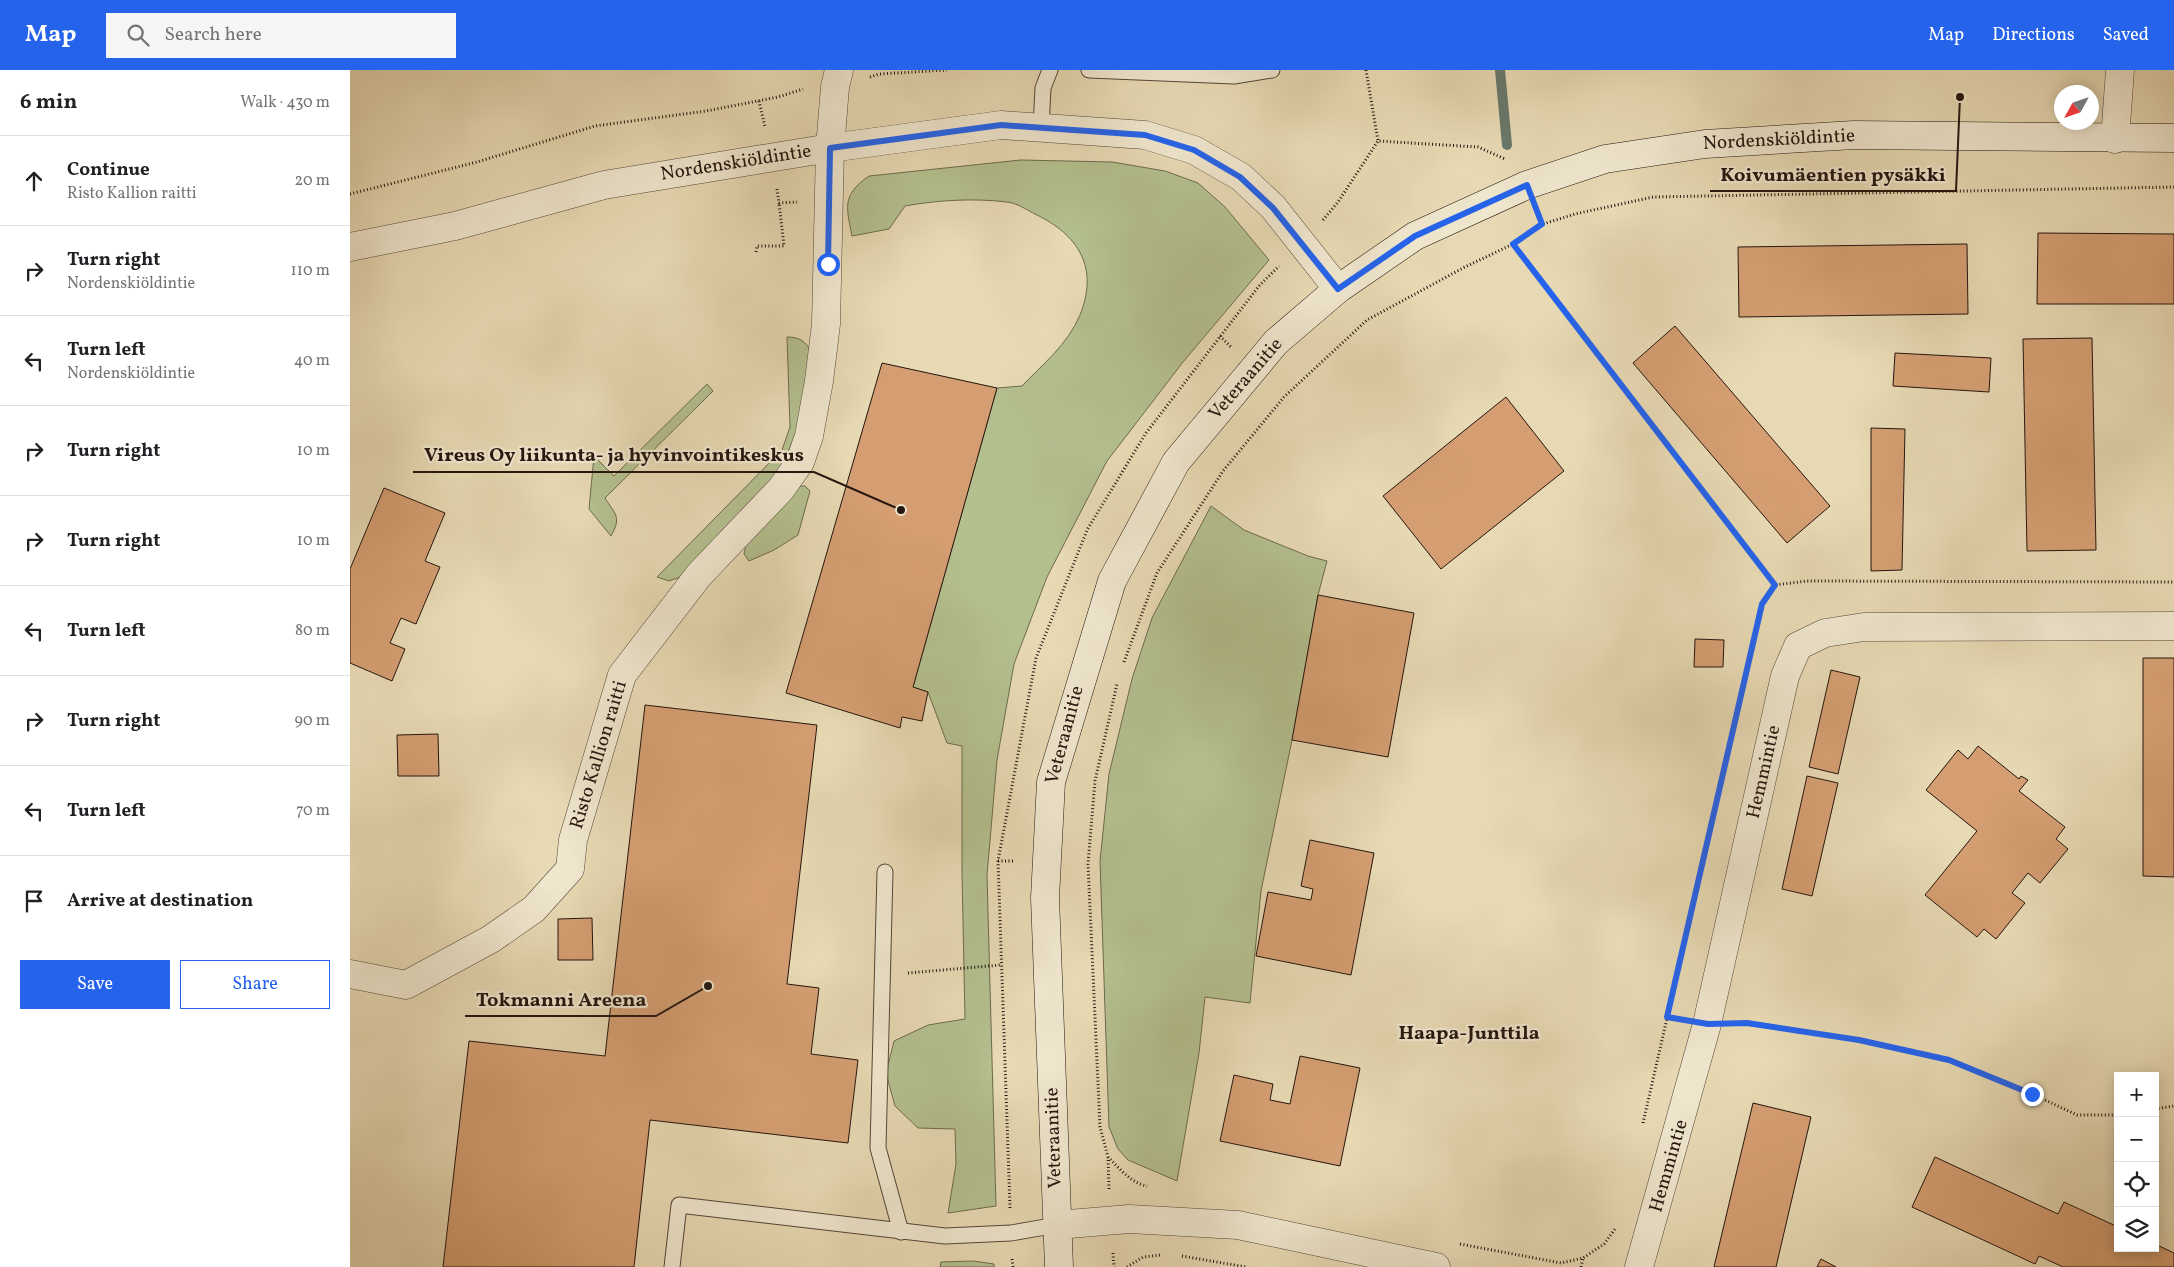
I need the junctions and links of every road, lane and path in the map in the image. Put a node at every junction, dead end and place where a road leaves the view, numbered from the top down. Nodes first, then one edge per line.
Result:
1 (947, 70) edge
2 (1050, 70) edge
3 (1089, 70) edge
4 (1272, 70) edge
5 (1366, 70) edge
6 (2120, 70) edge
7 (837, 79) edge
8 (1041, 128) junction
9 (2174, 138) edge
10 (2115, 139) junction
11 (1378, 141) junction
12 (830, 148) junction
13 (1527, 185) junction
14 (2174, 187) edge
15 (350, 194) edge
16 (779, 202) dead end
17 (1542, 224) junction
18 (1302, 244) junction
19 (1513, 244) junction
20 (350, 247) edge
21 (756, 252) dead end
22 (1338, 289) junction
23 (2174, 582) edge
24 (1775, 585) junction
25 (2174, 626) edge
26 (1122, 665) dead end
27 (1119, 674) dead end
28 (885, 872) dead end
29 (1000, 966) junction
30 (350, 974) edge
31 (882, 974) junction
32 (1667, 1017) junction
33 (1708, 1024) junction
34 (2174, 1106) edge
35 (2159, 1108) edge
36 (2114, 1116) edge
37 (1643, 1125) dead end
38 (1108, 1157) junction
39 (1150, 1186) dead end
40 (1111, 1219) junction
41 (1057, 1224) junction
42 (1615, 1228) dead end
43 (901, 1232) junction
44 (1011, 1233) junction
45 (1454, 1243) dead end
46 (1167, 1254) dead end
47 (1176, 1256) dead end
48 (1583, 1258) junction
49 (672, 1267) edge
50 (1013, 1267) edge
51 (1060, 1267) edge
52 (1114, 1267) edge
53 (1127, 1267) edge
54 (1246, 1267) edge
55 (1436, 1267) edge
56 (1581, 1267) edge
57 (1639, 1267) edge

1 - 7 path
2 - 8 lane
3 - 4 lane
5 - 11 path
6 - 10 street
7 - 12 street, Risto Kallion raitti
7 - 15 path
8 - 12 street, Nordenskiöldintie
8 - 18 street, Nordenskiöldintie
9 - 10 street, Nordenskiöldintie
10 - 13 street, Nordenskiöldintie
11 - 13 path
11 - 18 path
12 - 20 street, Nordenskiöldintie
12 - 30 street, Risto Kallion raitti
13 - 17 path
13 - 22 street, Nordenskiöldintie
14 - 17 path
16 - 21 path
17 - 19 path
18 - 22 street, Nordenskiöldintie
18 - 29 path
19 - 24 path
19 - 26 path
22 - 41 street, Veteraanitie
23 - 24 path
24 - 32 path
25 - 33 street, Hemmintie
27 - 38 path
28 - 31 lane
29 - 31 path
29 - 44 path
31 - 43 lane
32 - 33 path
32 - 37 path
33 - 36 path
33 - 57 street, Hemmintie
34 - 35 path
38 - 39 path
38 - 40 path
40 - 41 street
40 - 52 path
40 - 55 street
41 - 44 lane
41 - 51 street, Veteraanitie
42 - 48 path
43 - 44 lane
43 - 49 lane
44 - 50 path
45 - 48 path
46 - 53 path
47 - 54 path
48 - 56 path

